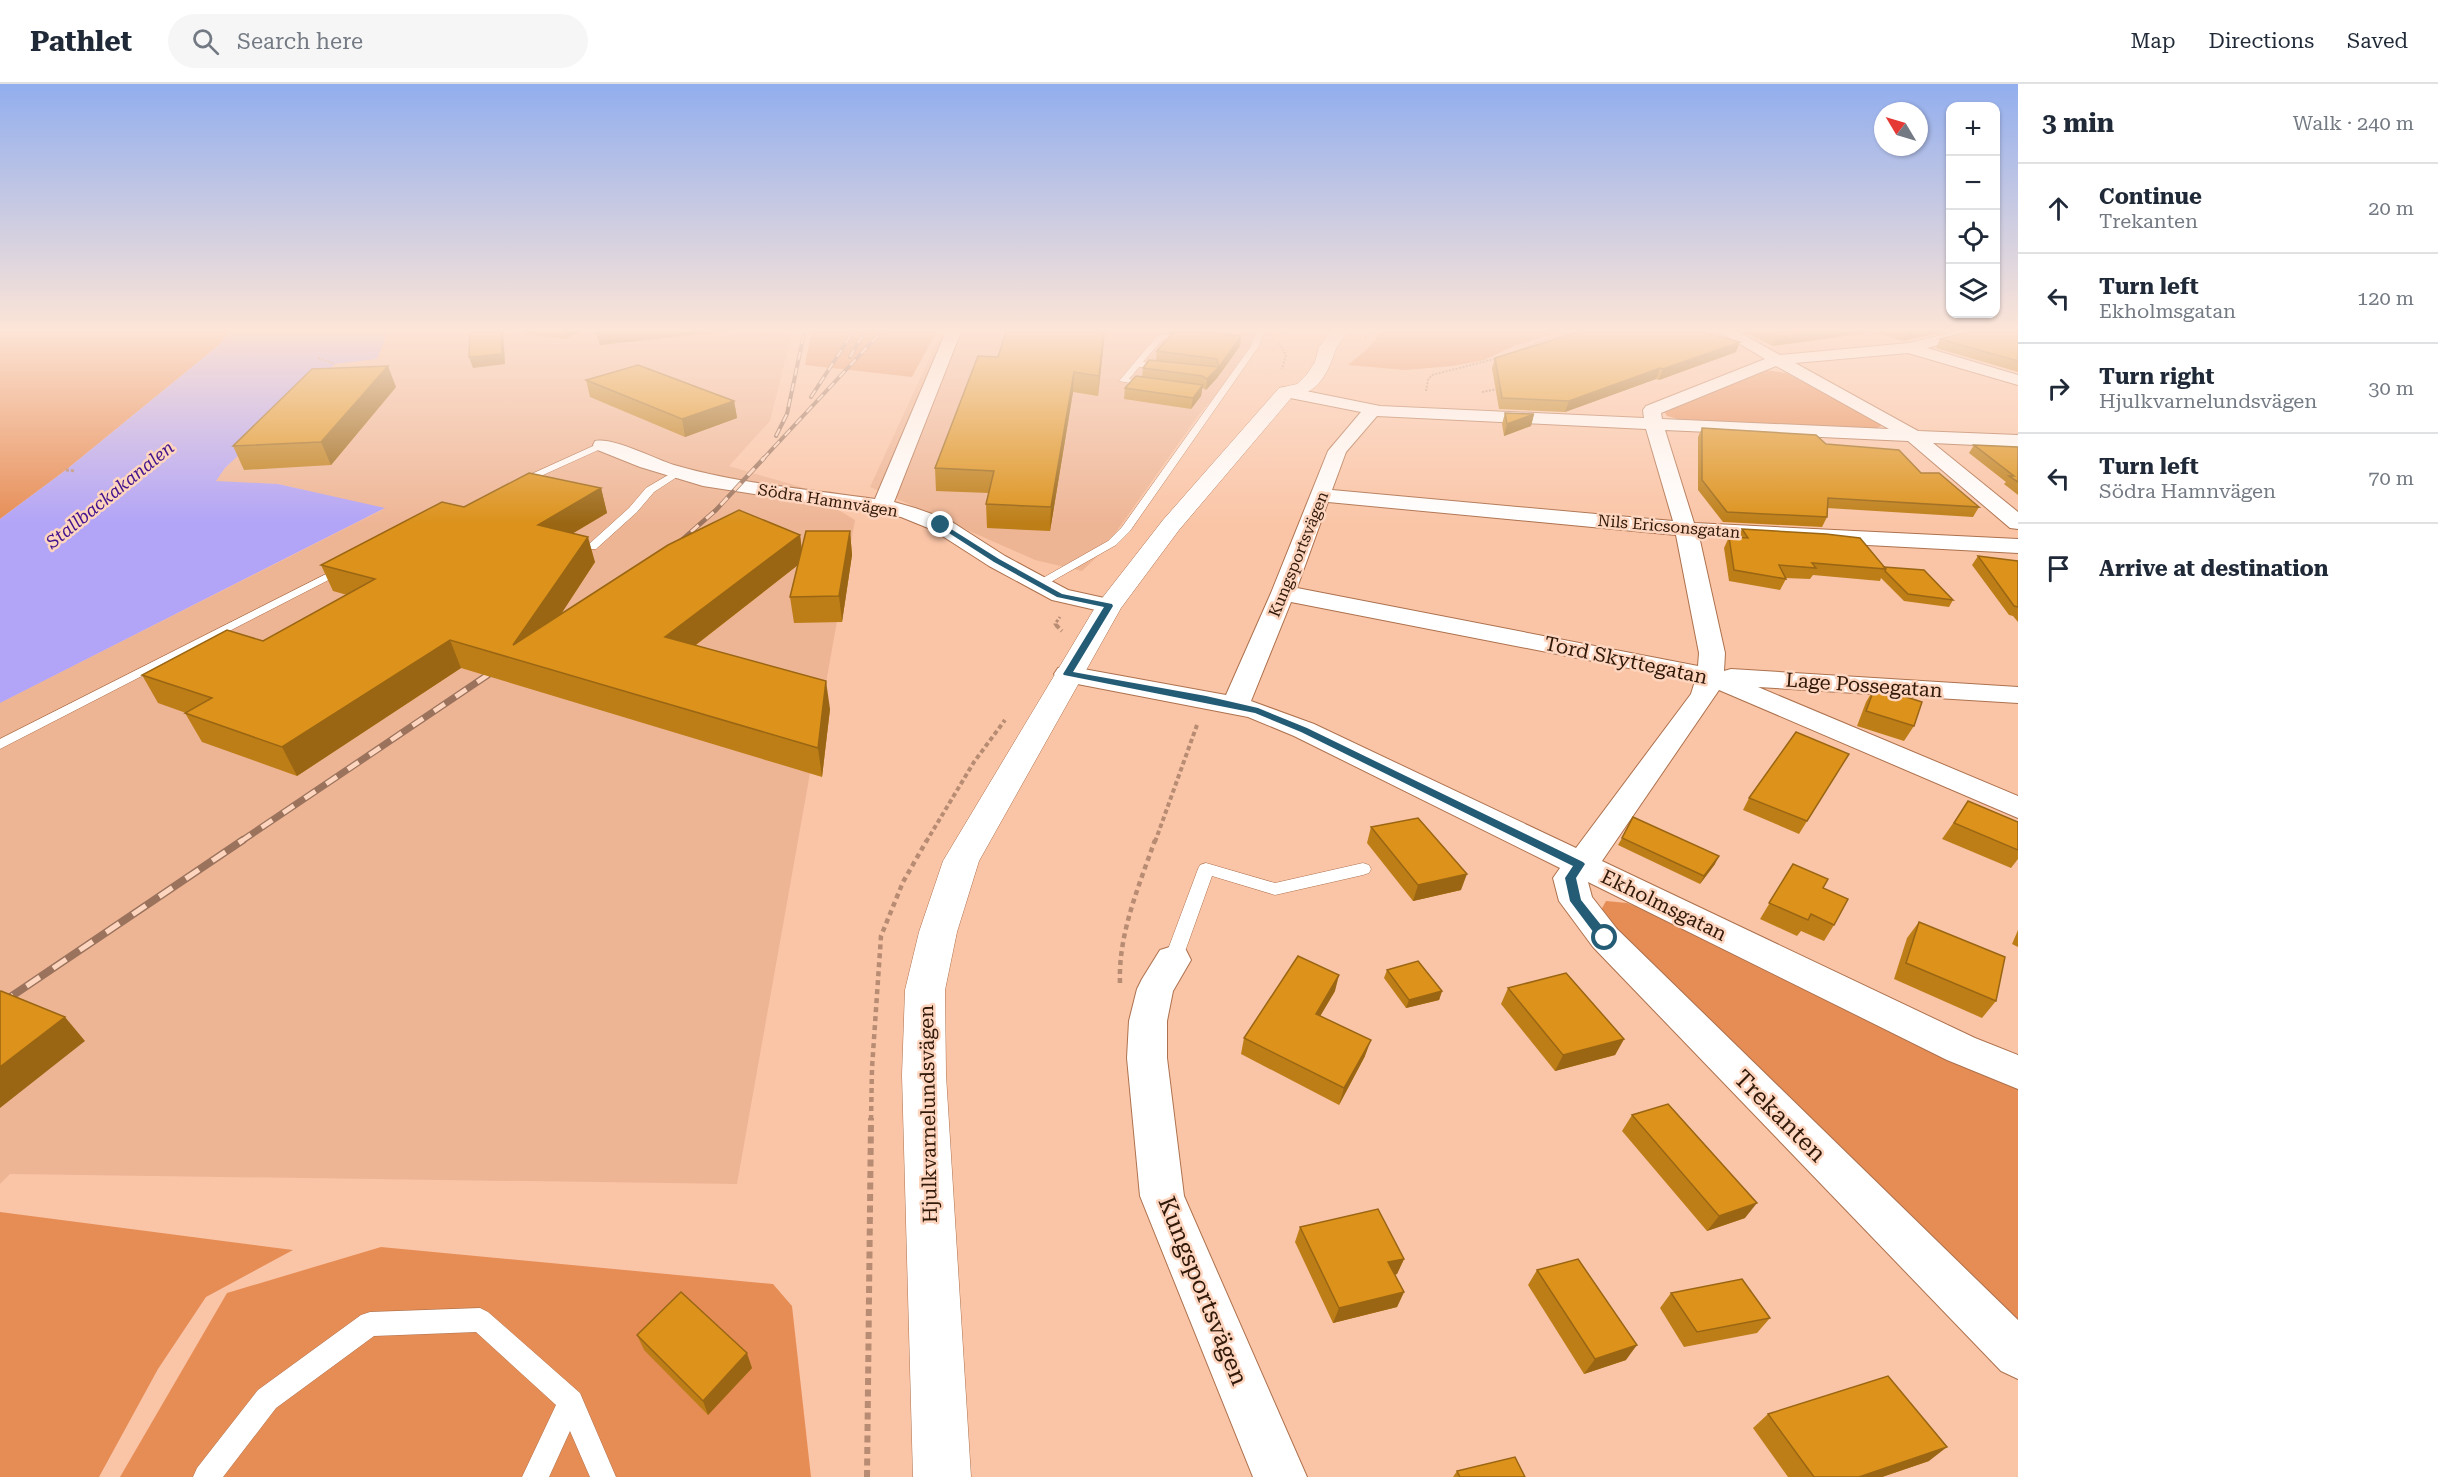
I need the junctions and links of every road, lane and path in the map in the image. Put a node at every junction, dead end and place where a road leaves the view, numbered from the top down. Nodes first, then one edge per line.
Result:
1 (928, 394) edge
2 (1221, 394) edge
3 (1280, 394) edge
4 (1321, 394) edge
5 (1688, 394) edge
6 (1839, 394) edge
7 (1373, 410) junction
8 (1654, 422) junction
9 (1912, 435) junction
10 (2018, 441) edge
11 (602, 445) joint
12 (66, 470) dead end
13 (75, 471) dead end
14 (678, 473) junction
15 (508, 487) edge
16 (1322, 495) junction
17 (882, 506) junction
18 (2018, 523) edge
19 (1684, 529) junction
20 (2018, 546) edge
21 (592, 547) dead end
22 (360, 560) edge
23 (1038, 585) junction
24 (1283, 593) junction
25 (1109, 606) junction
26 (1067, 674) junction
27 (1710, 676) junction
28 (2018, 695) edge
29 (1235, 705) junction
30 (0, 745) edge
31 (2018, 808) edge
32 (1580, 864) junction
33 (1363, 869) dead end
34 (1173, 960) joint
35 (2018, 1072) edge
36 (2018, 1354) edge
37 (571, 1402) junction
38 (206, 1477) edge
39 (535, 1477) edge
40 (603, 1477) edge
41 (942, 1477) edge
42 (1280, 1477) edge

1 - 17 street
2 - 23 lane
3 - 25 street, Hjulkvarnelundsvägen
4 - 7 street
5 - 8 street
6 - 9 street
7 - 8 street
7 - 16 street, Kungsportsvägen
8 - 9 street
8 - 19 street
9 - 10 street
9 - 18 street
11 - 14 street, Södra Hamnvägen
11 - 15 lane
12 - 13 path
14 - 17 street, Södra Hamnvägen
14 - 21 lane
16 - 19 street, Nils Ericsonsgatan
16 - 24 street, Kungsportsvägen
17 - 23 street, Södra Hamnvägen
19 - 20 street, Nils Ericsonsgatan
19 - 27 street
22 - 30 lane
23 - 25 street, Södra Hamnvägen
24 - 27 street, Tord Skyttegatan
24 - 29 street, Kungsportsvägen
25 - 26 street, Hjulkvarnelundsvägen
26 - 29 street, Ekholmsgatan
26 - 41 street, Hjulkvarnelundsvägen
27 - 28 street, Lage Possegatan
27 - 31 street, Tord Skyttegatan
27 - 32 street
29 - 32 street, Ekholmsgatan
32 - 35 street, Ekholmsgatan
32 - 36 street, Trekanten
33 - 34 lane
34 - 42 street, Kungsportsvägen
37 - 38 lane
37 - 39 lane
37 - 40 lane

